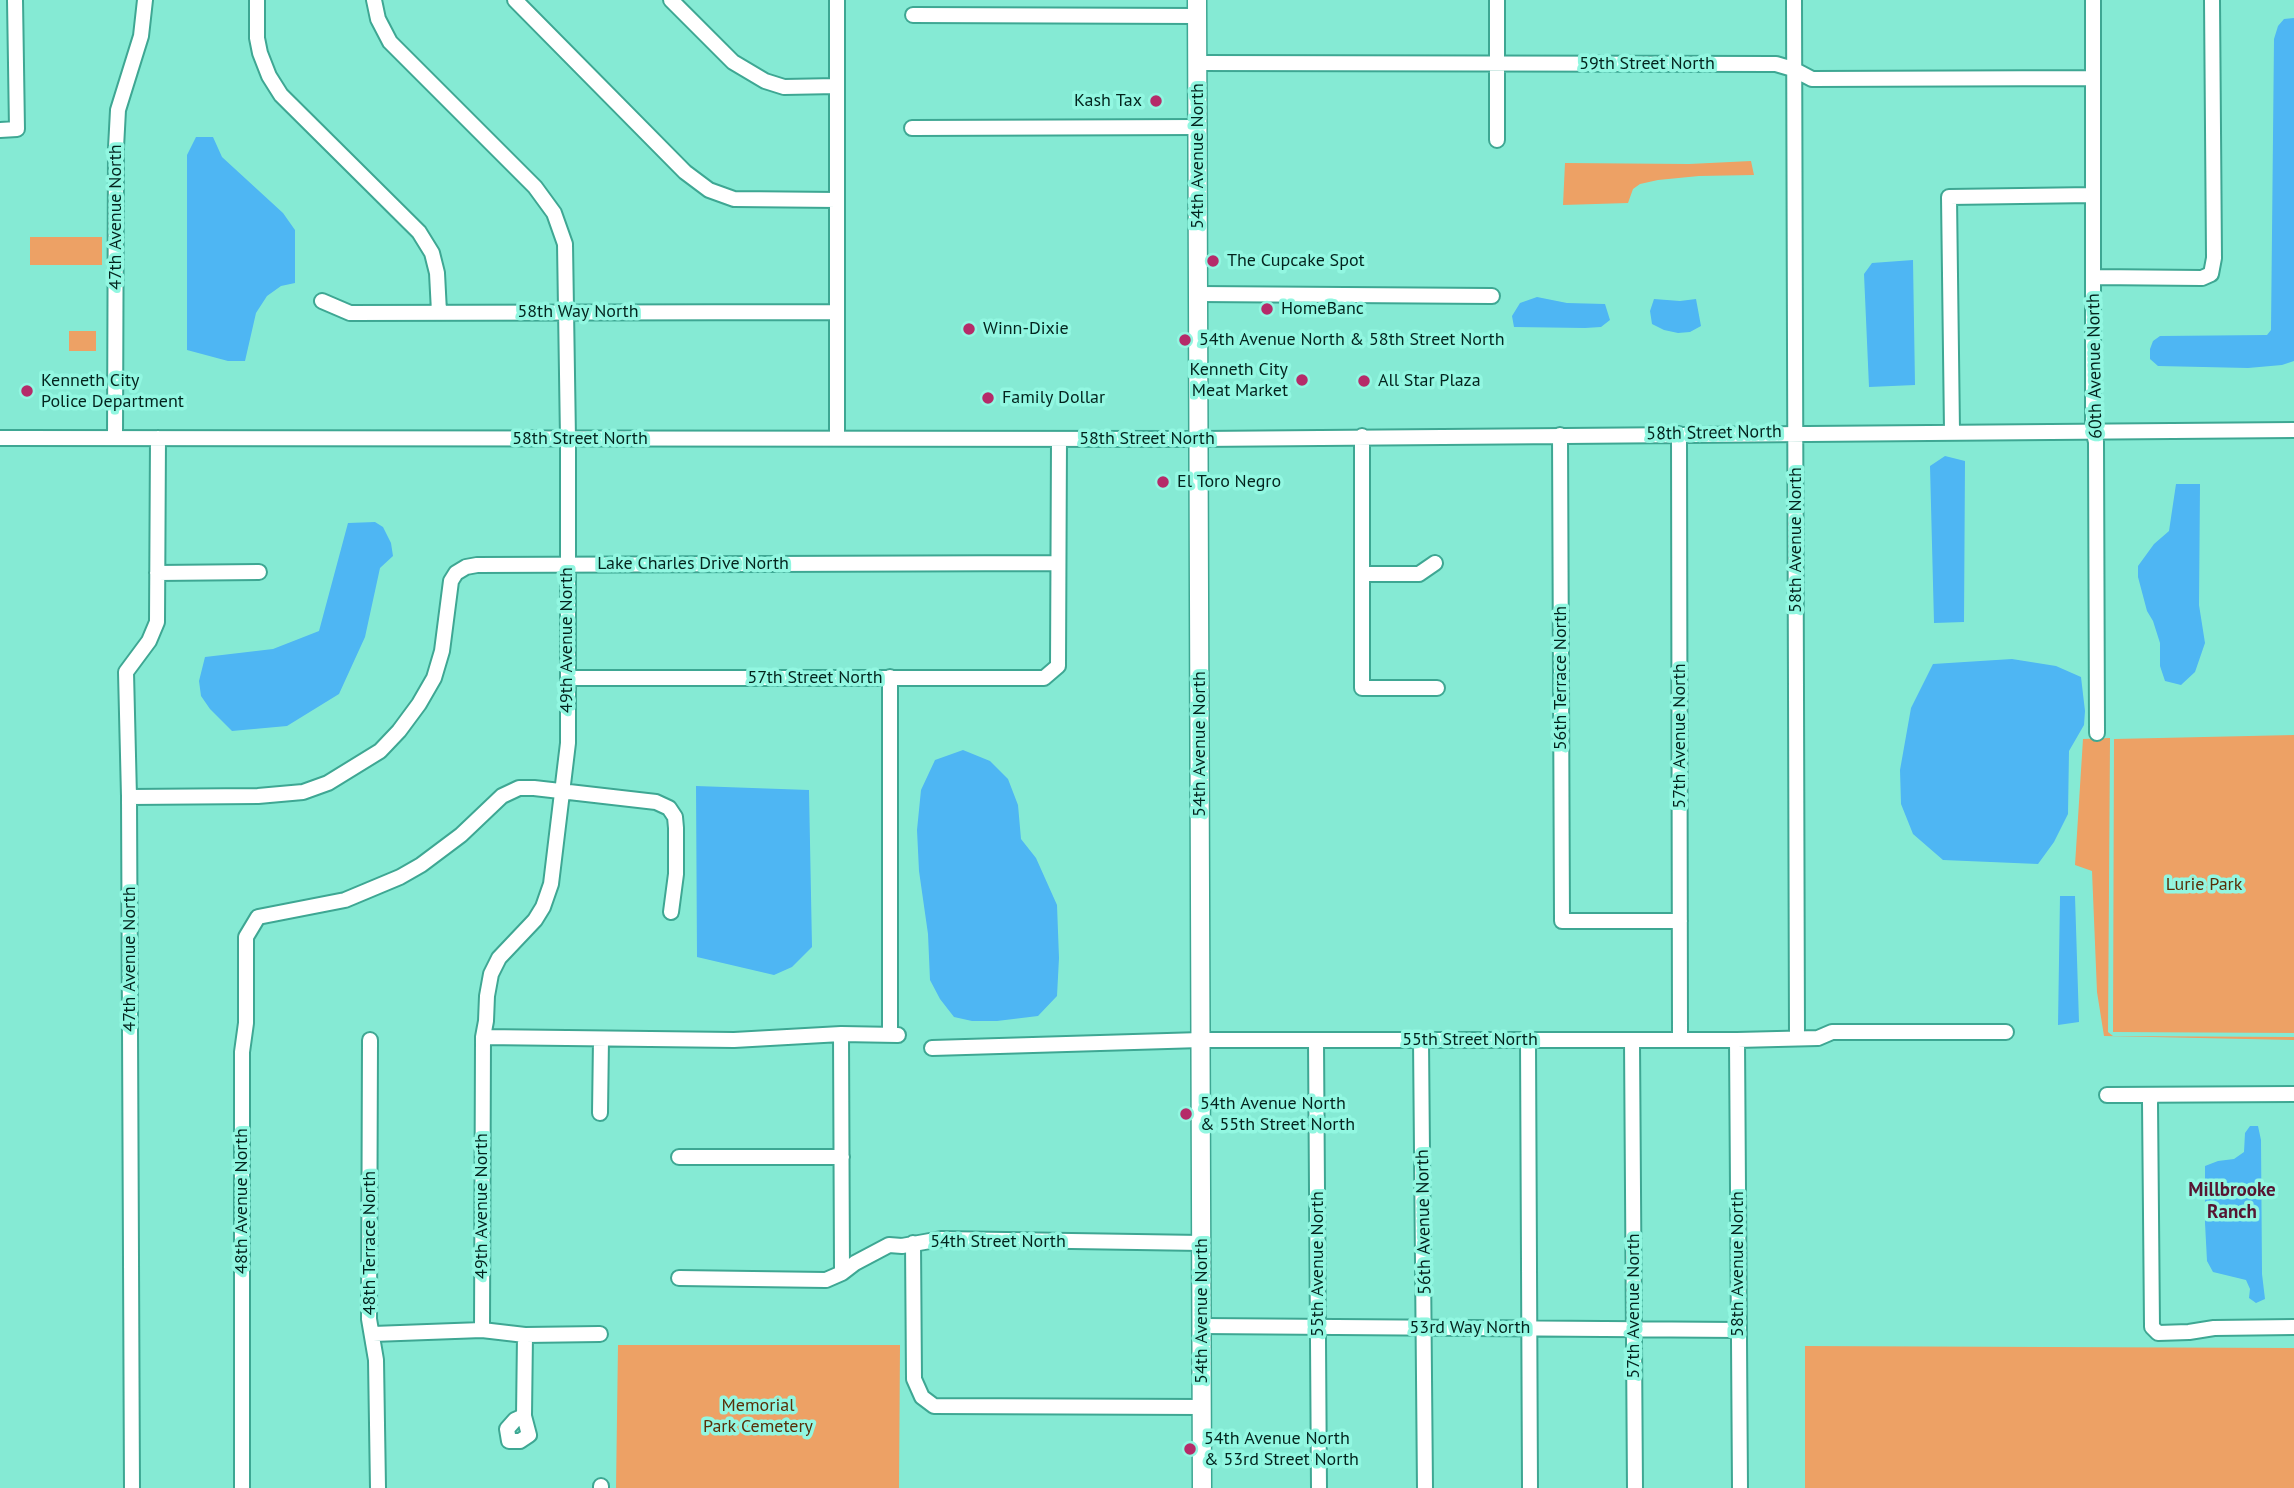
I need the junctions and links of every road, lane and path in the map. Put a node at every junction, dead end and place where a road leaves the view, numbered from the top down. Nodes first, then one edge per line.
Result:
1 (15, 0) edge
2 (145, 0) edge
3 (257, 0) edge
4 (374, 0) edge
5 (515, 0) edge
6 (671, 0) edge
7 (836, 0) edge
8 (1497, 0) edge
9 (1794, 0) edge
10 (2093, 0) edge
11 (2213, 0) edge
12 (1198, 8) edge
13 (913, 15) dead end
14 (1198, 63) junction
15 (1497, 64) junction
16 (1794, 69) junction
17 (2093, 78) junction
18 (836, 86) junction
19 (1198, 127) junction
20 (912, 128) dead end
21 (0, 130) edge
22 (1497, 140) dead end
23 (2093, 195) junction
24 (836, 200) junction
25 (2093, 277) junction
26 (1198, 294) junction
27 (1492, 296) dead end
28 (322, 301) dead end
29 (439, 312) junction
30 (568, 312) junction
31 (836, 312) junction
32 (2093, 430) junction
33 (2294, 430) edge
34 (1952, 431) junction
35 (1796, 432) junction
36 (1679, 434) junction
37 (1560, 435) junction
38 (1362, 436) junction
39 (0, 438) edge
40 (115, 438) junction
41 (158, 438) junction
42 (568, 439) junction
43 (836, 439) junction
44 (1059, 439) junction
45 (1199, 439) junction
46 (1058, 563) junction
47 (1435, 563) dead end
48 (567, 565) junction
49 (260, 572) dead end
50 (157, 573) junction
51 (1362, 574) junction
52 (890, 677) junction
53 (568, 678) junction
54 (1437, 688) dead end
55 (2097, 733) dead end
56 (562, 791) junction
57 (129, 797) junction
58 (671, 912) dead end
59 (1680, 921) junction
60 (2006, 1032) dead end
61 (841, 1034) junction
62 (483, 1037) junction
63 (1797, 1037) junction
64 (601, 1039) junction
65 (1680, 1039) junction
66 (370, 1040) dead end
67 (1201, 1040) junction
68 (1421, 1040) junction
69 (1737, 1040) junction
70 (1316, 1041) junction
71 (1528, 1041) junction
72 (1632, 1041) junction
73 (932, 1048) dead end
74 (2294, 1094) edge
75 (2107, 1095) dead end
76 (2152, 1095) junction
77 (600, 1113) dead end
78 (679, 1157) dead end
79 (842, 1157) junction
80 (913, 1243) junction
81 (1202, 1243) junction
82 (842, 1273) junction
83 (679, 1278) dead end
84 (1202, 1326) junction
85 (1318, 1327) junction
86 (2294, 1327) edge
87 (1425, 1328) junction
88 (1528, 1328) junction
89 (482, 1330) junction
90 (1634, 1330) junction
91 (1738, 1330) junction
92 (373, 1334) junction
93 (600, 1334) dead end
94 (525, 1335) junction
95 (1202, 1408) junction
96 (524, 1416) dead end
97 (132, 1488) edge
98 (242, 1488) edge
99 (378, 1488) edge
100 (1202, 1488) edge
101 (1319, 1488) edge
102 (1425, 1488) edge
103 (1530, 1488) edge
104 (1635, 1488) edge
105 (1740, 1488) edge

1 - 21 street
2 - 40 street, 47th Avenue North
3 - 29 street
4 - 30 street, 49th Avenue North
5 - 24 street
6 - 18 street
7 - 18 street
8 - 15 street
9 - 16 street, 58th Avenue North
10 - 17 street, 60th Avenue North
11 - 25 street
12 - 13 street
12 - 14 main road, 54th Avenue North
14 - 15 street, 59th Street North
14 - 19 main road, 54th Avenue North
15 - 16 street, 59th Street North
15 - 22 street
16 - 17 street, 59th Street North
16 - 35 street, 58th Avenue North
17 - 23 street, 60th Avenue North
18 - 24 street
19 - 20 street
19 - 26 main road, 54th Avenue North
23 - 25 street, 60th Avenue North
23 - 34 street
24 - 31 street
25 - 32 street, 60th Avenue North
26 - 27 street
26 - 45 main road, 54th Avenue North
28 - 29 street, 58th Way North
29 - 30 street, 58th Way North
30 - 31 street, 58th Way North
30 - 42 street, 49th Avenue North
31 - 43 street
32 - 33 street, 58th Street North
32 - 34 street, 58th Street North
32 - 55 street, 60th Avenue North
34 - 35 street, 58th Street North
35 - 36 street, 58th Street North
35 - 63 street, 58th Avenue North
36 - 37 street, 58th Street North
36 - 59 street, 57th Avenue North
37 - 38 street, 58th Street North
37 - 59 street, 56th Terrace North
38 - 45 street, 58th Street North
38 - 51 street
39 - 40 street, 58th Street North
40 - 41 street, 58th Street North
41 - 42 street, 58th Street North
41 - 50 street, 47th Avenue North
42 - 43 street, 58th Street North
42 - 48 street, 49th Avenue North
43 - 44 street, 58th Street North
44 - 45 street, 58th Street North
44 - 46 street
45 - 67 main road, 54th Avenue North
46 - 48 street, Lake Charles Drive North
46 - 52 street, 57th Street North
47 - 51 street
48 - 53 street, 49th Avenue North
48 - 57 street, Lake Charles Drive North
49 - 50 street
50 - 57 street, 47th Avenue North
51 - 54 street
52 - 53 street, 57th Street North
52 - 61 street
53 - 56 street, 49th Avenue North
56 - 58 street
56 - 62 street, 49th Avenue North
56 - 98 street, 48th Avenue North
57 - 97 street, 47th Avenue North
59 - 65 street, 57th Avenue North
60 - 63 street, 55th Street North
61 - 64 street
61 - 79 street
62 - 64 street
62 - 89 street, 49th Avenue North
63 - 69 street, 55th Street North
64 - 77 street
65 - 69 street, 55th Street North
65 - 72 street, 55th Street North
66 - 92 street, 48th Terrace North
67 - 70 street, 55th Street North
67 - 73 street, 55th Street North
67 - 81 main road, 54th Avenue North
68 - 70 street, 55th Street North
68 - 71 street, 55th Street North
68 - 87 street, 56th Avenue North
69 - 91 street, 58th Avenue North
70 - 85 street, 55th Avenue North
71 - 72 street, 55th Street North
71 - 88 street
72 - 90 street, 57th Avenue North
74 - 76 street
75 - 76 street
76 - 86 street
78 - 79 street
79 - 82 street
80 - 81 street, 54th Street North
80 - 82 street, 54th Street North
80 - 95 street
81 - 84 main road, 54th Avenue North
82 - 83 street, 54th Street North
84 - 85 street, 53rd Way North
84 - 95 main road, 54th Avenue North
85 - 87 street, 53rd Way North
85 - 101 street, 55th Avenue North
87 - 88 street, 53rd Way North
87 - 102 street, 56th Avenue North
88 - 90 street, 53rd Way North
88 - 103 street
89 - 92 street
89 - 94 street
90 - 91 street, 53rd Way North
90 - 104 street, 57th Avenue North
91 - 105 street, 58th Avenue North
92 - 99 street, 48th Terrace North
93 - 94 street
94 - 96 street
95 - 100 main road, 54th Avenue North

